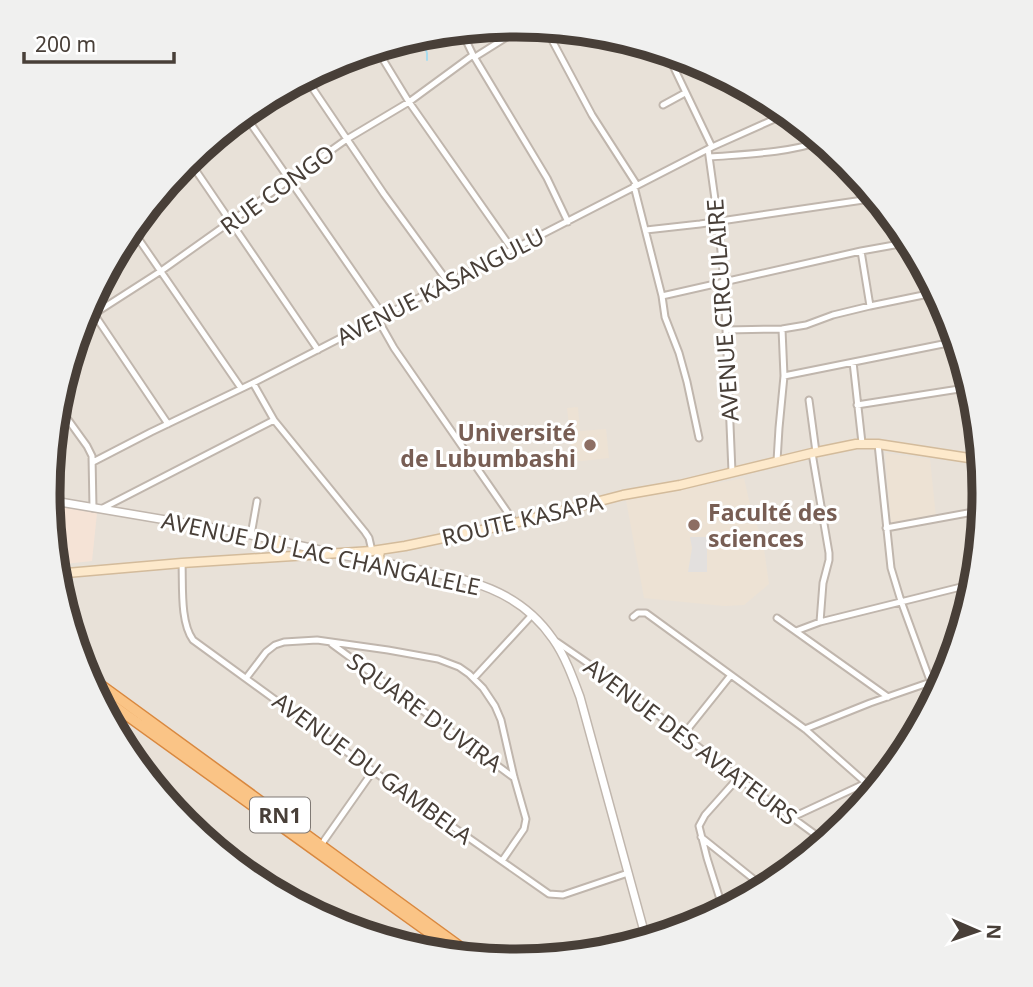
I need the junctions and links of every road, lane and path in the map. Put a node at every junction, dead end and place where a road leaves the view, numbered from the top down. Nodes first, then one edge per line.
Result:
1 (505, 37) edge
2 (551, 39) edge
3 (466, 40) edge
4 (474, 56) junction
5 (382, 57) edge
6 (672, 65) edge
7 (311, 86) edge
8 (685, 93) junction
9 (409, 102) junction
10 (663, 105) dead end
11 (776, 118) edge
12 (250, 123) edge
13 (347, 139) junction
14 (811, 144) edge
15 (710, 148) junction
16 (710, 157) junction
17 (195, 170) edge
18 (289, 180) junction
19 (635, 185) junction
20 (866, 200) edge
21 (718, 221) junction
22 (232, 222) junction
23 (568, 222) junction
24 (646, 230) junction
25 (138, 238) edge
26 (899, 244) edge
27 (512, 249) junction
28 (861, 251) junction
29 (160, 271) junction
30 (448, 282) junction
31 (724, 282) junction
32 (927, 294) edge
33 (662, 296) junction
34 (870, 306) junction
35 (98, 311) edge
36 (380, 316) junction
37 (96, 317) edge
38 (726, 330) junction
39 (782, 330) junction
40 (947, 343) edge
41 (318, 349) junction
42 (853, 362) junction
43 (784, 376) junction
44 (253, 383) junction
45 (242, 388) junction
46 (961, 389) edge
47 (809, 400) dead end
48 (857, 405) junction
49 (67, 417) edge
50 (274, 420) junction
51 (168, 424) junction
52 (699, 438) dead end
53 (862, 443) junction
54 (878, 444) junction
55 (814, 452) junction
56 (971, 458) edge
57 (777, 461) junction
58 (93, 462) junction
59 (732, 472) junction
60 (257, 501) dead end
61 (60, 502) edge
62 (97, 509) junction
63 (972, 512) edge
64 (515, 523) junction
65 (886, 527) junction
66 (250, 536) junction
67 (278, 541) junction
68 (377, 550) junction
69 (334, 554) junction
70 (278, 557) junction
71 (380, 562) junction
72 (183, 563) junction
73 (67, 573) edge
74 (963, 586) edge
75 (901, 601) junction
76 (532, 615) junction
77 (633, 617) dead end
78 (778, 618) dead end
79 (820, 622) junction
80 (796, 631) junction
81 (554, 640) junction
82 (329, 642) junction
83 (361, 646) junction
84 (355, 662) junction
85 (731, 675) junction
86 (247, 677) junction
87 (474, 678) junction
88 (931, 683) joint
89 (103, 686) edge
90 (888, 697) junction
91 (111, 704) edge
92 (805, 729) junction
93 (683, 735) junction
94 (373, 771) junction
95 (514, 777) junction
96 (737, 778) junction
97 (872, 781) edge
98 (866, 783) junction
99 (793, 817) junction
100 (818, 836) edge
101 (701, 837) junction
102 (321, 845) junction
103 (502, 861) junction
104 (628, 873) junction
105 (757, 882) edge
106 (721, 902) edge
107 (644, 932) edge
108 (446, 944) edge
109 (447, 944) edge

1 - 4 street, RUE CONGO
2 - 19 street
3 - 4 street
4 - 9 street, RUE CONGO
4 - 23 street
5 - 9 street
6 - 8 street, AVENUE CIRCULAIRE
7 - 13 street
8 - 10 street
8 - 15 street, AVENUE CIRCULAIRE
9 - 13 street, RUE CONGO
9 - 27 street
11 - 15 street, AVENUE KASANGULU
12 - 18 street
13 - 18 street, RUE CONGO
13 - 30 street
14 - 16 street
15 - 16 street, AVENUE CIRCULAIRE
15 - 19 street, AVENUE KASANGULU
16 - 21 street, AVENUE CIRCULAIRE
17 - 22 street
18 - 22 street, RUE CONGO
18 - 36 street
19 - 23 street, AVENUE KASANGULU
19 - 24 street
20 - 21 street
21 - 24 street
21 - 31 street, AVENUE CIRCULAIRE
22 - 29 street, RUE CONGO
22 - 41 street
23 - 27 street, AVENUE KASANGULU
24 - 33 street
25 - 29 street
26 - 28 street
27 - 30 street, AVENUE KASANGULU
28 - 31 street
28 - 34 street
29 - 35 street, RUE CONGO
29 - 45 street
30 - 36 street, AVENUE KASANGULU
31 - 33 street
31 - 38 street, AVENUE CIRCULAIRE
32 - 34 street
33 - 52 street
34 - 39 street
36 - 41 street, AVENUE KASANGULU
36 - 64 street
37 - 51 street
38 - 39 street
38 - 59 street, AVENUE CIRCULAIRE
39 - 43 street
40 - 42 street
41 - 44 street, AVENUE KASANGULU
42 - 43 street
42 - 48 street
43 - 57 street
44 - 45 street, AVENUE KASANGULU
44 - 50 street
45 - 51 street, AVENUE KASANGULU
46 - 48 street
47 - 55 street
48 - 53 street
49 - 58 street
50 - 62 street
50 - 68 street
51 - 58 street, AVENUE KASANGULU
53 - 54 main road, ROUTE KASAPA
53 - 55 main road, ROUTE KASAPA
54 - 56 main road, ROUTE KASAPA
54 - 65 street
55 - 57 main road, ROUTE KASAPA
55 - 79 street
57 - 59 main road, ROUTE KASAPA
58 - 62 street
59 - 64 main road, ROUTE KASAPA
60 - 66 street
61 - 62 street, AVENUE DU LAC CHANGALELE
62 - 66 street, AVENUE DU LAC CHANGALELE
63 - 65 street
64 - 68 main road, ROUTE KASAPA
65 - 75 street
66 - 67 street, AVENUE DU LAC CHANGALELE
67 - 69 street, AVENUE DU LAC CHANGALELE
67 - 70 main road
68 - 69 main road, ROUTE KASAPA
68 - 71 main road
69 - 70 main road, ROUTE KASAPA
69 - 71 street, AVENUE DU LAC CHANGALELE
70 - 72 main road, ROUTE KASAPA
71 - 76 street, AVENUE DU LAC CHANGALELE
72 - 73 main road, ROUTE KASAPA
72 - 86 street, AVENUE DU GAMBELA
74 - 75 street
75 - 79 street
75 - 88 street
76 - 81 street, AVENUE DU LAC CHANGALELE
76 - 87 street
77 - 85 street
78 - 80 street
79 - 80 street
80 - 90 street
81 - 93 street, AVENUE DES AVIATEURS
81 - 104 street, AVENUE DU LAC CHANGALELE
82 - 83 street, SQUARE D'UVIRA
82 - 84 street, SQUARE D'UVIRA
82 - 86 street
83 - 84 street
83 - 87 street, SQUARE D'UVIRA
84 - 95 street, SQUARE D'UVIRA
85 - 92 street
85 - 93 street
86 - 94 street, AVENUE DU GAMBELA
87 - 95 street, SQUARE D'UVIRA
88 - 90 street
89 - 102 highway, RN1
90 - 92 street
91 - 108 highway, RN1
92 - 98 street
93 - 96 street, AVENUE DES AVIATEURS
94 - 102 street
94 - 103 street, AVENUE DU GAMBELA
95 - 103 street
96 - 99 street, AVENUE DES AVIATEURS
96 - 101 street
97 - 98 street
98 - 99 street
99 - 100 street, AVENUE DES AVIATEURS
101 - 105 street
101 - 106 street
102 - 109 highway, RN1
103 - 104 street, AVENUE DU GAMBELA
104 - 107 street, AVENUE DU LAC CHANGALELE

